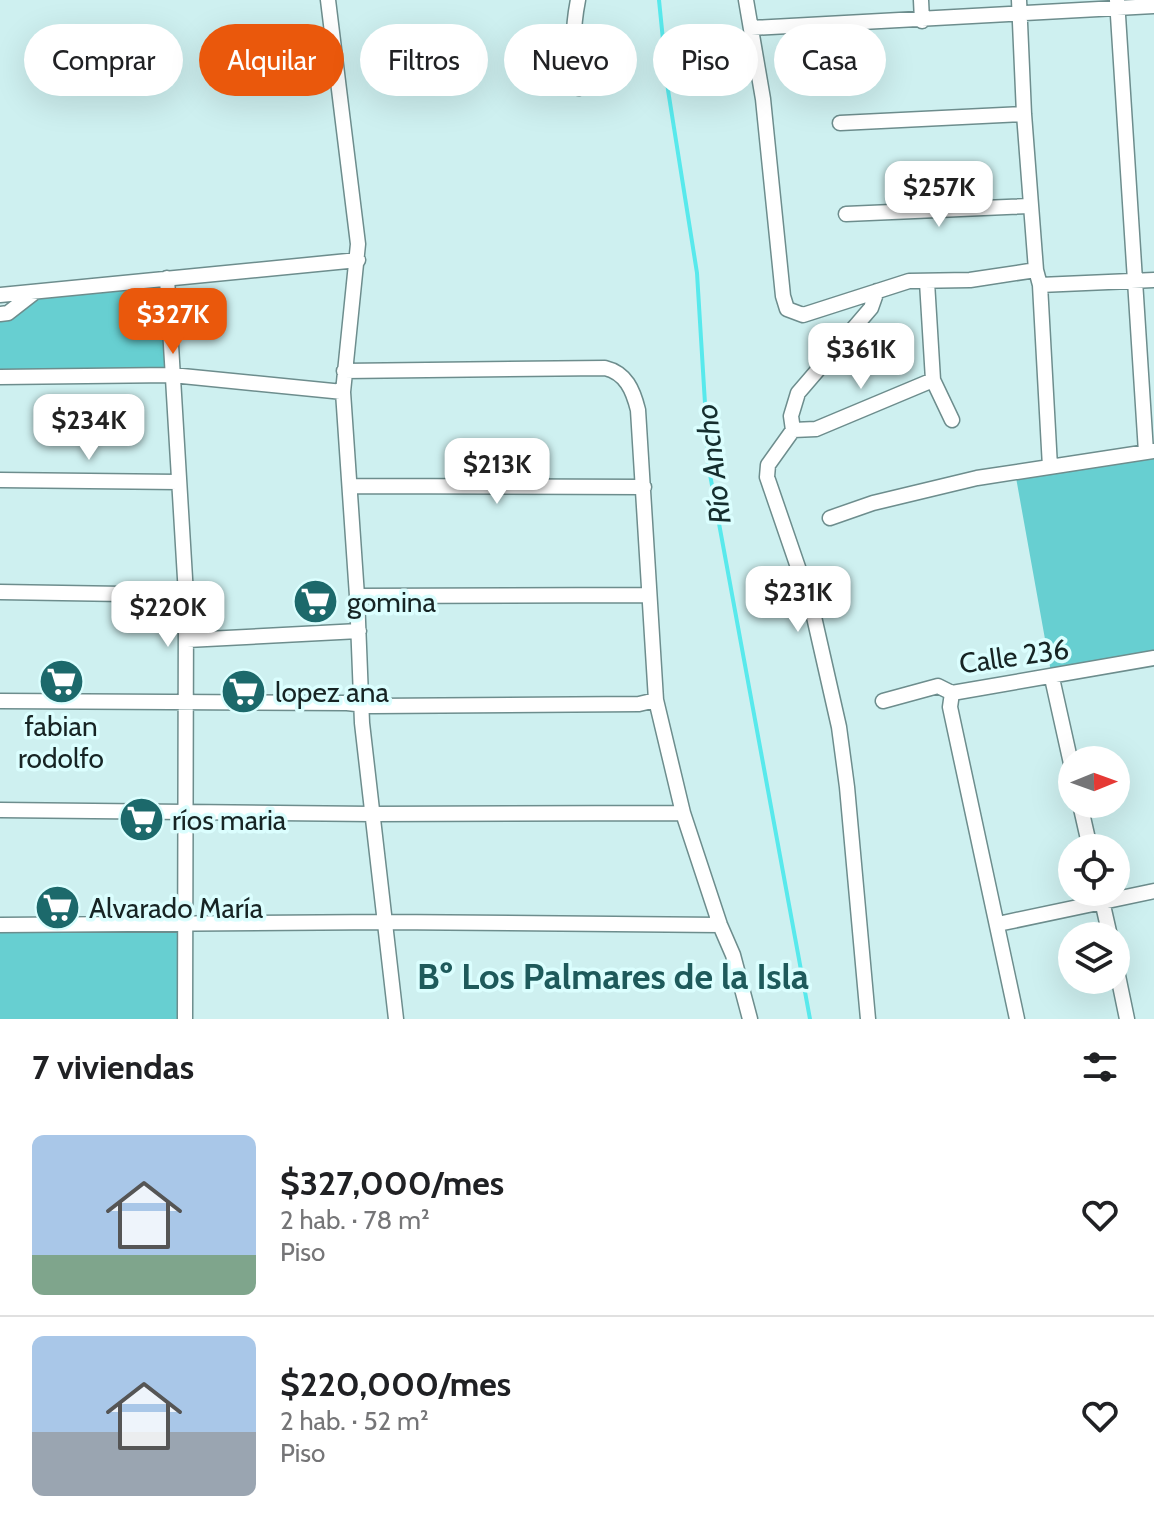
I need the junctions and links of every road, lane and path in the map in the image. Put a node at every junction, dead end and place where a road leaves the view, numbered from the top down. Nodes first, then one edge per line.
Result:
1 (328, 0) edge
2 (578, 0) edge
3 (746, 0) edge
4 (921, 0) edge
5 (1117, 4) edge
6 (1154, 6) edge
7 (1020, 7) edge
8 (922, 21) junction
9 (575, 24) edge
10 (750, 24) edge
11 (758, 28) edge
12 (758, 69) edge
13 (1024, 114) junction
14 (840, 123) dead end
15 (1030, 206) junction
16 (846, 214) dead end
17 (358, 260) junction
18 (1036, 270) junction
19 (167, 278) junction
20 (1154, 280) edge
21 (1135, 281) junction
22 (927, 282) junction
23 (1040, 285) junction
24 (877, 291) junction
25 (35, 292) junction
26 (0, 295) edge
27 (0, 314) edge
28 (344, 371) junction
29 (172, 375) junction
30 (0, 377) edge
31 (933, 380) junction
32 (343, 392) junction
33 (952, 420) dead end
34 (793, 430) junction
35 (1150, 452) edge
36 (1050, 467) junction
37 (0, 480) edge
38 (178, 482) junction
39 (350, 486) junction
40 (644, 487) junction
41 (830, 518) dead end
42 (0, 592) edge
43 (186, 595) junction
44 (648, 595) junction
45 (357, 596) junction
46 (359, 631) junction
47 (187, 640) junction
48 (1154, 658) edge
49 (1052, 678) junction
50 (952, 693) junction
51 (656, 700) junction
52 (0, 701) edge
53 (883, 701) dead end
54 (186, 703) junction
55 (361, 704) junction
56 (1067, 746) edge
57 (0, 810) edge
58 (186, 813) junction
59 (683, 813) junction
60 (372, 814) junction
61 (1154, 891) edge
62 (1130, 894) edge
63 (1067, 906) edge
64 (386, 922) junction
65 (998, 924) junction
66 (0, 925) edge
67 (185, 925) junction
68 (720, 925) junction
69 (1122, 994) edge
70 (185, 1019) edge
71 (396, 1019) edge
72 (750, 1019) edge
73 (868, 1019) edge
74 (1017, 1019) edge
75 (1127, 1019) edge

1 - 17 street
2 - 9 street
3 - 10 street
4 - 8 street
5 - 6 street
5 - 7 street
5 - 21 street
7 - 8 street
7 - 13 street
8 - 11 street
12 - 24 street
13 - 14 street
13 - 15 street
15 - 16 street
15 - 18 street
17 - 19 street
17 - 28 street
18 - 22 street
18 - 23 street
19 - 25 street
19 - 29 street
20 - 21 street
21 - 23 street
21 - 35 street
22 - 24 street
22 - 31 street
23 - 36 street
24 - 34 street
25 - 26 street
25 - 27 street
28 - 32 street
28 - 40 street
29 - 30 street
29 - 32 street
29 - 38 street
31 - 33 street
31 - 34 street
32 - 39 street
34 - 73 street
35 - 36 street
36 - 41 street
37 - 38 street
38 - 43 street
39 - 40 street
39 - 45 street
40 - 44 street
42 - 43 street
43 - 47 street
44 - 45 street
44 - 51 street
45 - 46 street
46 - 47 street
46 - 55 street
47 - 54 street
48 - 49 street, Calle 236
49 - 50 street, Calle 236
49 - 56 street
50 - 53 street, Calle 236
50 - 65 street
51 - 55 street
51 - 59 street
52 - 54 street
54 - 55 street
54 - 58 street
55 - 60 street
57 - 58 street
58 - 60 street
58 - 67 street
59 - 60 street
59 - 68 street
60 - 64 street
61 - 62 street
63 - 65 street
64 - 67 street
64 - 68 street
64 - 71 street
65 - 74 street
66 - 67 street
67 - 70 street
68 - 72 street
69 - 75 street

